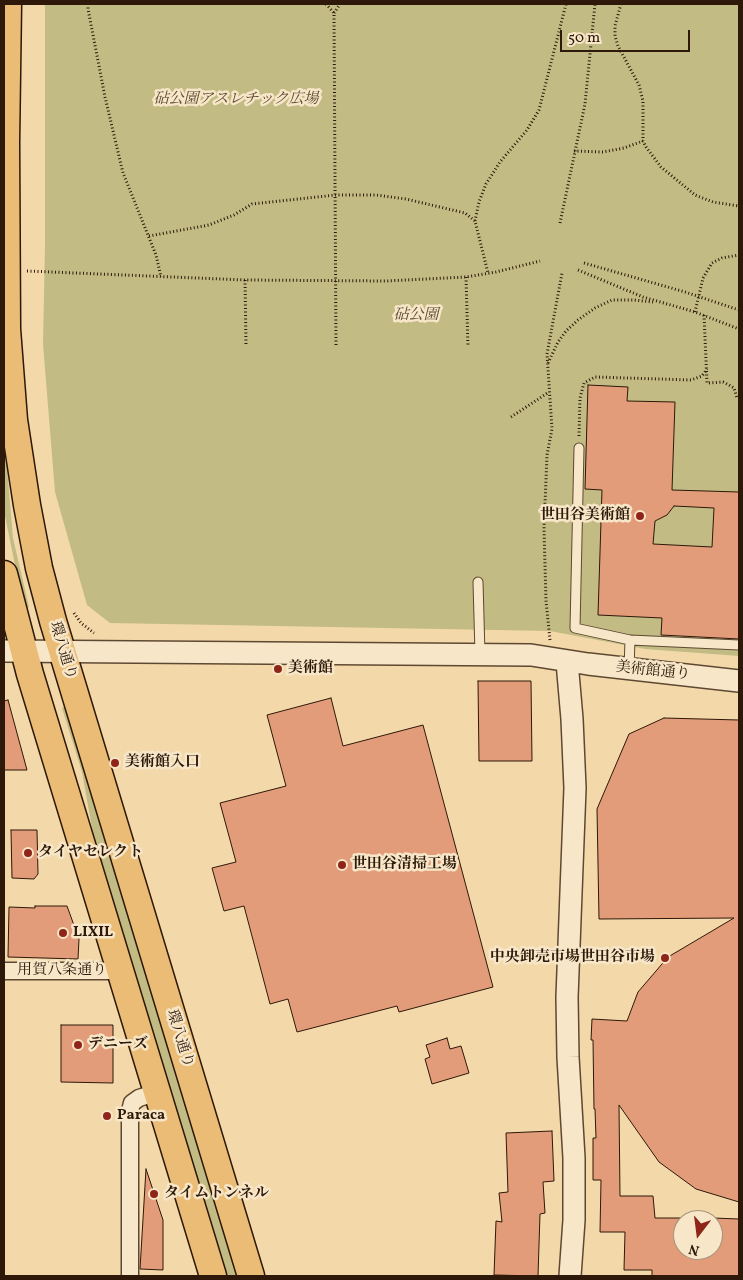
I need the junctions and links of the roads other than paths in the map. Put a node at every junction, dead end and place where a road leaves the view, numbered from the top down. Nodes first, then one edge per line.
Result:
1 (8, 4) edge
2 (579, 448) road end
3 (4, 574) edge
4 (478, 582) dead end
5 (630, 640) junction
6 (739, 645) edge
7 (13, 652) edge
8 (62, 652) junction
9 (563, 652) junction
10 (480, 654) junction
11 (629, 669) junction
12 (739, 681) edge
13 (4, 971) edge
14 (121, 971) junction
15 (158, 1092) junction
16 (130, 1276) edge
17 (213, 1276) edge
18 (251, 1276) edge
19 (570, 1276) edge

1 - 8 main road, 環八通り
2 - 5 lane
3 - 7 main road
4 - 10 lane
5 - 6 lane
5 - 11 lane
7 - 8 street, 美術館通り
7 - 14 main road
8 - 10 street, 美術館通り
8 - 18 main road, 環八通り
9 - 10 street, 美術館通り
9 - 11 street, 美術館通り
9 - 19 street
11 - 12 street, 美術館通り
13 - 14 street, 用賀八条通り
14 - 15 main road
15 - 16 street
15 - 17 main road

